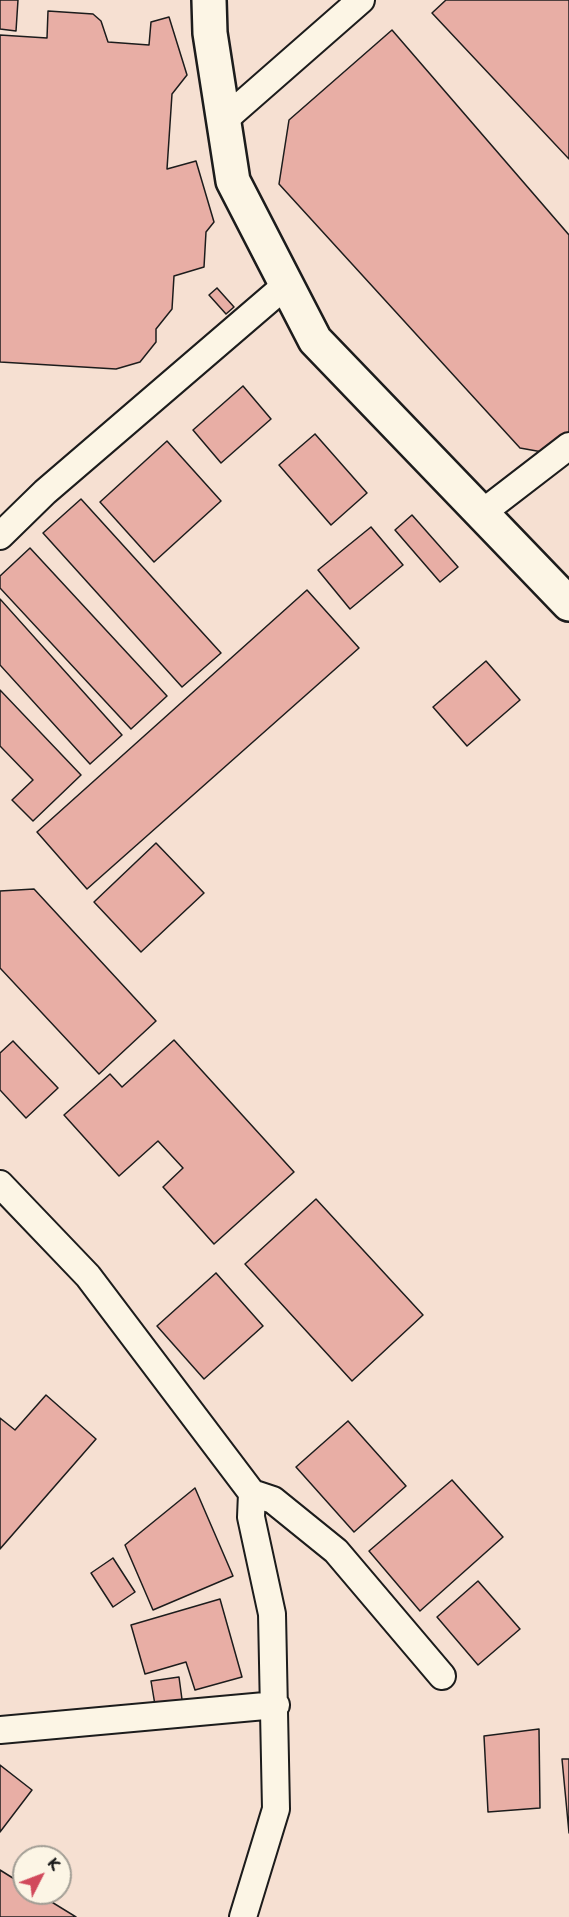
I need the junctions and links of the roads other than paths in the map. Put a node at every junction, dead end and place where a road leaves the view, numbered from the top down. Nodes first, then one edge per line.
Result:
1 (209, 0) edge
2 (361, 0) edge
3 (224, 120) junction
4 (286, 285) junction
5 (569, 446) edge
6 (482, 513) junction
7 (0, 536) edge
8 (569, 604) edge
9 (0, 1184) edge
10 (252, 1493) junction
11 (442, 1676) dead end
12 (276, 1705) junction
13 (0, 1730) edge
14 (243, 1917) edge

1 - 3 street
2 - 3 street
3 - 4 street
4 - 6 street
4 - 7 street
5 - 6 street
6 - 8 street
9 - 10 street
10 - 11 street
10 - 12 street
12 - 13 street
12 - 14 street

